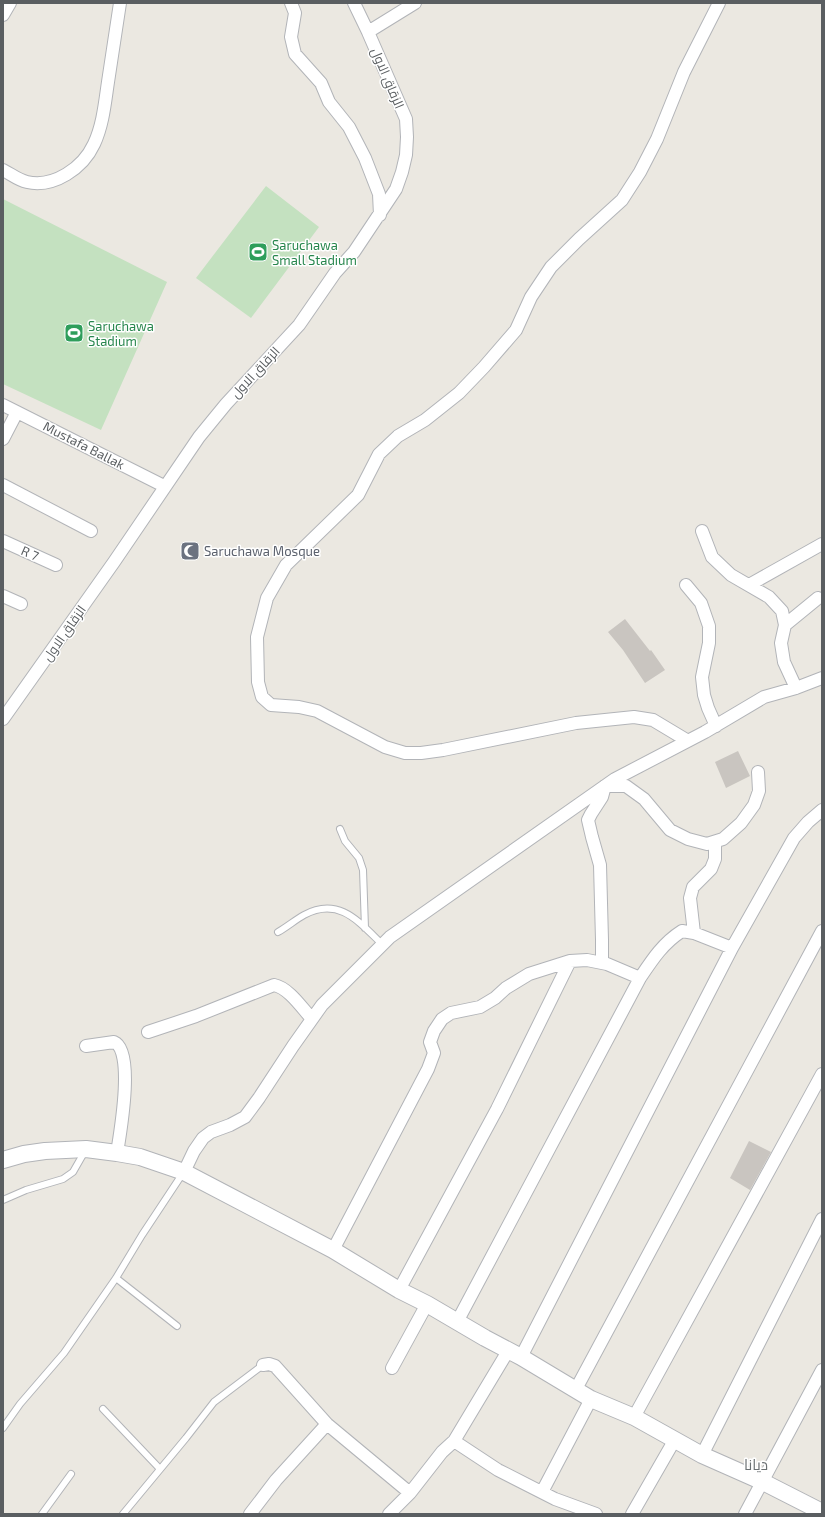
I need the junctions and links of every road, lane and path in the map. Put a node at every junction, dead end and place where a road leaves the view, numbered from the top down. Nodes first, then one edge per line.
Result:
1 (10, 3) edge
2 (120, 3) edge
3 (291, 3) edge
4 (354, 3) edge
5 (415, 3) edge
6 (719, 3) edge
7 (3, 15) edge
8 (368, 32) junction
9 (3, 170) edge
10 (380, 215) junction
11 (3, 405) edge
12 (17, 412) junction
13 (3, 438) edge
14 (3, 486) edge
15 (164, 486) junction
16 (91, 531) dead end
17 (702, 531) dead end
18 (3, 541) edge
19 (822, 544) edge
20 (56, 565) dead end
21 (686, 585) dead end
22 (749, 585) junction
23 (3, 596) edge
24 (818, 598) dead end
25 (20, 604) dead end
26 (785, 625) junction
27 (822, 678) edge
28 (796, 688) junction
29 (3, 719) edge
30 (716, 726) junction
31 (688, 741) junction
32 (758, 772) dead end
33 (605, 786) junction
34 (822, 810) edge
35 (340, 829) dead end
36 (715, 842) junction
37 (365, 928) junction
38 (822, 931) edge
39 (278, 932) dead end
40 (694, 933) junction
41 (383, 945) junction
42 (732, 948) junction
43 (570, 961) junction
44 (602, 963) junction
45 (640, 978) junction
46 (312, 1020) junction
47 (148, 1032) dead end
48 (86, 1046) dead end
49 (822, 1074) edge
50 (86, 1149) junction
51 (117, 1153) junction
52 (3, 1160) edge
53 (184, 1172) junction
54 (3, 1200) edge
55 (822, 1219) edge
56 (333, 1250) junction
57 (116, 1278) junction
58 (399, 1290) junction
59 (427, 1304) junction
60 (457, 1322) junction
61 (177, 1326) dead end
62 (515, 1354) junction
63 (263, 1365) joint
64 (392, 1368) dead end
65 (822, 1370) edge
66 (576, 1389) junction
67 (592, 1399) junction
68 (103, 1409) dead end
69 (634, 1417) junction
70 (327, 1424) junction
71 (3, 1428) edge
72 (454, 1441) junction
73 (674, 1441) junction
74 (702, 1455) junction
75 (160, 1469) junction
76 (71, 1474) dead end
77 (763, 1482) junction
78 (542, 1492) junction
79 (410, 1493) junction
80 (822, 1512) edge
81 (42, 1514) edge
82 (123, 1514) edge
83 (250, 1514) edge
84 (389, 1514) edge
85 (596, 1514) edge
86 (632, 1514) edge
87 (745, 1514) edge

1 - 7 street
2 - 9 street
3 - 10 street
4 - 8 street, الزقاق الاول
5 - 8 street
6 - 31 street
8 - 10 street, الزقاق الاول
10 - 15 street, الزقاق الاول
11 - 12 street, Mustafa Ballak
12 - 13 street
12 - 15 street, Mustafa Ballak
14 - 16 street
15 - 29 street, الزقاق الاول
17 - 22 street
18 - 20 street, R 7
19 - 22 street
21 - 30 street
22 - 26 street
23 - 25 street
24 - 26 street
26 - 28 street
27 - 28 street
28 - 30 street
30 - 31 street
31 - 33 street
32 - 36 street
33 - 36 street
33 - 41 street
33 - 44 street
34 - 42 street
35 - 37 lane
36 - 40 street
37 - 39 lane
37 - 41 lane
38 - 66 street
40 - 42 street
40 - 45 street
41 - 46 street
42 - 62 street
43 - 44 street
43 - 56 street
43 - 58 street
44 - 45 street
45 - 60 street
46 - 47 street
46 - 53 street
48 - 51 street
49 - 69 street
50 - 51 street
50 - 52 street
50 - 54 lane
51 - 53 street
53 - 56 street
53 - 57 lane
55 - 74 street
56 - 58 street
57 - 61 lane
57 - 71 lane
58 - 59 street
59 - 60 street
59 - 64 street
60 - 62 street
62 - 66 street
62 - 72 street
63 - 70 street
63 - 75 lane
65 - 77 street
66 - 67 street
67 - 69 street
67 - 78 street
68 - 75 lane
69 - 73 street
70 - 79 street
70 - 83 street
72 - 78 street
72 - 79 street
73 - 74 street
73 - 86 street
74 - 77 street
75 - 82 lane
76 - 81 lane
77 - 80 street
77 - 87 street
78 - 85 street
79 - 84 street

